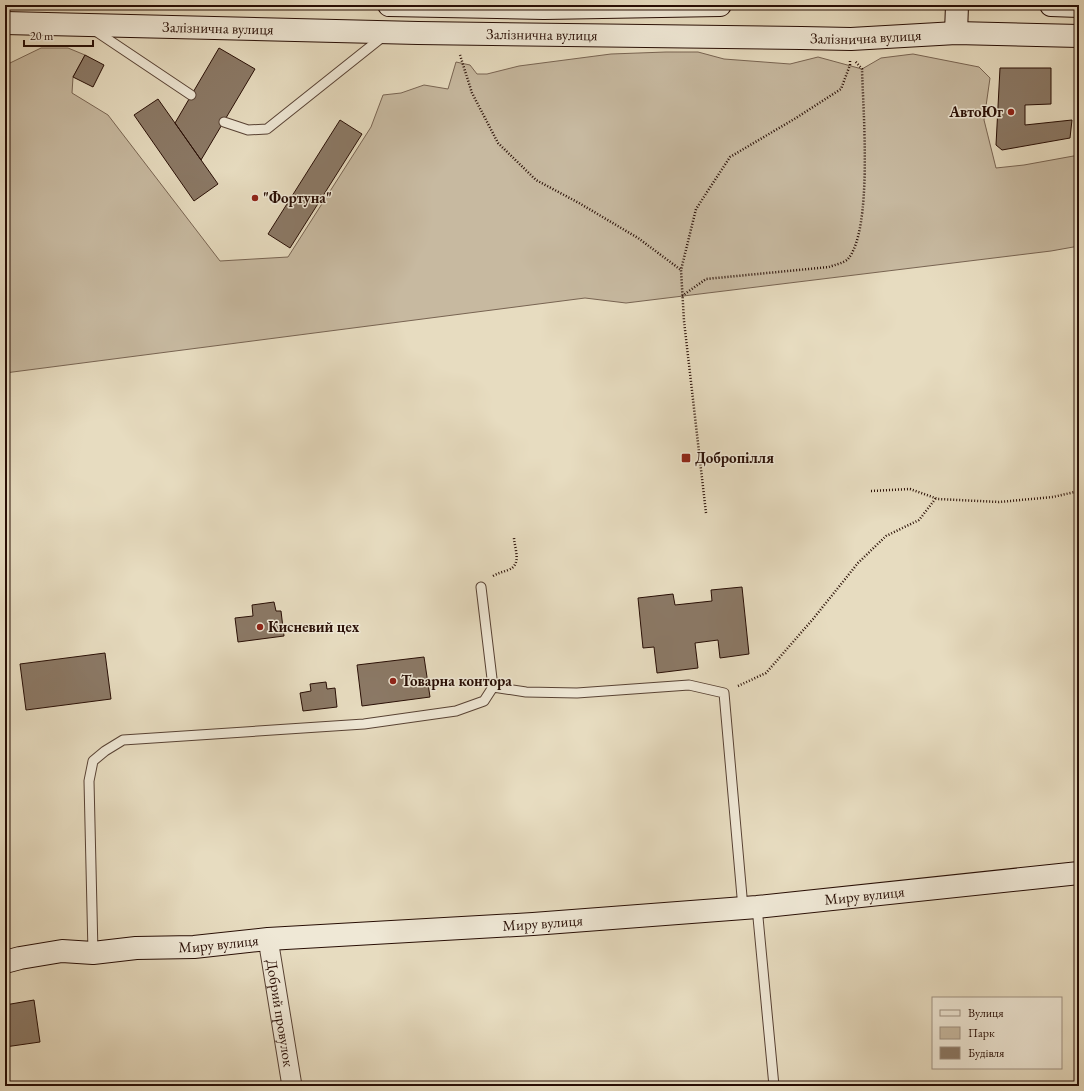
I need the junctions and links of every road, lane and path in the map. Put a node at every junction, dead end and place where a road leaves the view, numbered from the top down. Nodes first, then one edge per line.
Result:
1 (389, 5) edge
2 (720, 5) edge
3 (957, 5) edge
4 (1051, 5) edge
5 (1079, 6) edge
6 (5, 23) edge
7 (88, 25) junction
8 (388, 32) junction
9 (956, 33) junction
10 (454, 34) junction
11 (1079, 36) edge
12 (191, 95) dead end
13 (224, 122) dead end
14 (681, 270) junction
15 (682, 296) junction
16 (871, 491) dead end
17 (1079, 491) edge
18 (936, 498) junction
19 (706, 513) dead end
20 (514, 538) dead end
21 (481, 587) joint
22 (493, 687) junction
23 (724, 693) junction
24 (1079, 873) edge
25 (750, 908) junction
26 (268, 939) junction
27 (93, 953) junction
28 (5, 962) edge
29 (292, 1086) edge
30 (774, 1086) edge

1 - 2 main road, Залізнична вулиця
3 - 9 main road
4 - 5 main road
6 - 7 main road, Залізнична вулиця
7 - 8 main road, Залізнична вулиця
7 - 12 lane
8 - 10 main road, Залізнична вулиця
8 - 13 lane
9 - 10 main road, Залізнична вулиця
9 - 11 main road, Залізнична вулиця
10 - 14 path
14 - 15 path
14 - 15 path
15 - 19 path
16 - 18 path
17 - 18 path
18 - 23 path
20 - 21 path
21 - 22 lane
22 - 23 lane
22 - 27 lane
23 - 25 lane
24 - 25 main road, Миру вулиця
25 - 26 main road, Миру вулиця
25 - 30 lane
26 - 27 main road, Миру вулиця
26 - 29 street, Добрий провулок
27 - 28 main road, Миру вулиця

